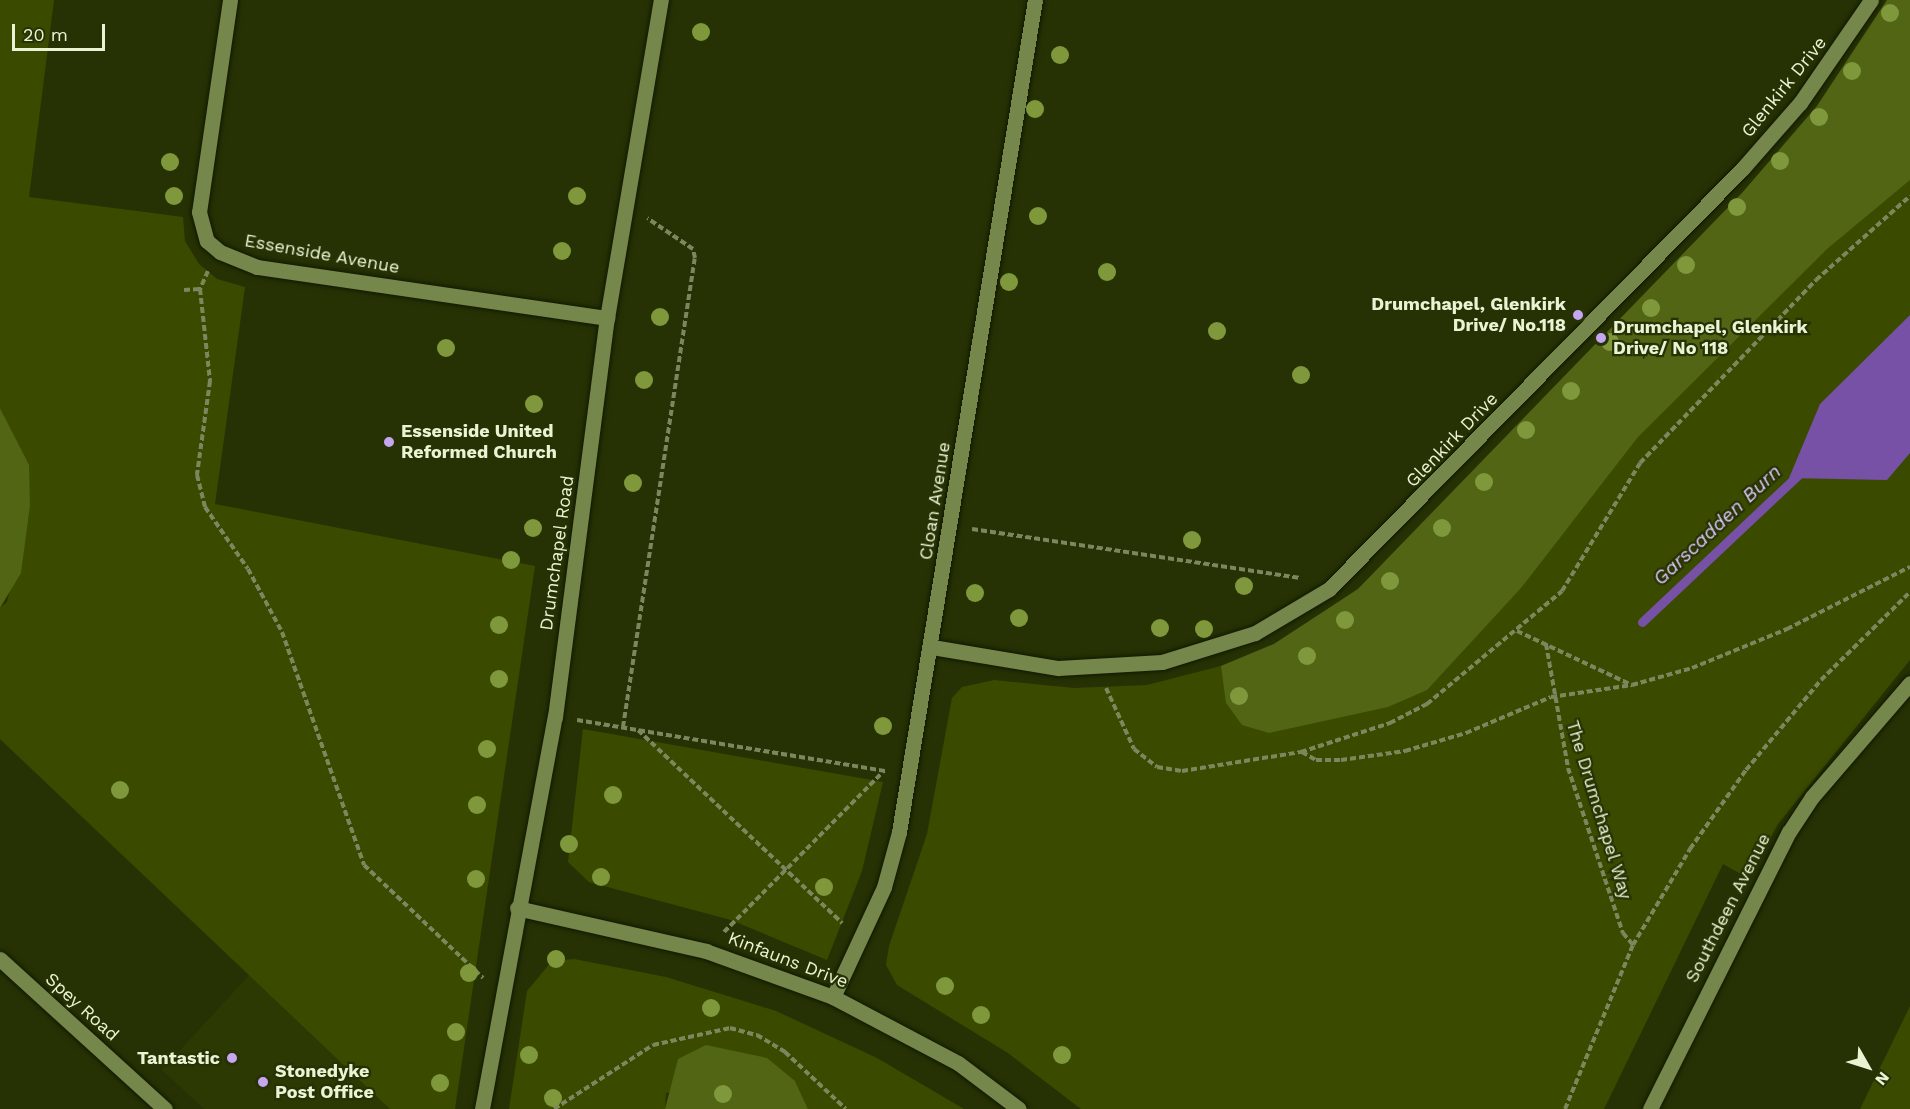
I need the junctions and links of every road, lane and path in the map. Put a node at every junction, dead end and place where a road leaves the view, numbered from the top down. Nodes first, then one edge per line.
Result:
1 (230, 0) edge
2 (661, 0) edge
3 (1035, 0) edge
4 (1871, 0) edge
5 (1910, 196) edge
6 (627, 204) junction
7 (220, 252) junction
8 (200, 289) junction
9 (184, 290) dead end
10 (607, 318) junction
11 (951, 526) junction
12 (1910, 567) edge
13 (1336, 583) junction
14 (1910, 592) edge
15 (1517, 631) junction
16 (1546, 643) junction
17 (932, 647) junction
18 (1100, 668) junction
19 (1910, 683) edge
20 (1632, 685) junction
21 (1551, 697) junction
22 (555, 717) junction
23 (623, 727) junction
24 (638, 729) junction
25 (1301, 752) junction
26 (884, 771) junction
27 (910, 775) junction
28 (783, 870) junction
29 (517, 908) junction
30 (860, 939) junction
31 (1633, 945) junction
32 (706, 951) junction
33 (0, 959) edge
34 (501, 993) junction
35 (833, 997) junction
36 (165, 1109) edge
37 (482, 1109) edge
38 (554, 1109) edge
39 (846, 1109) edge
40 (1019, 1109) edge
41 (1565, 1109) edge
42 (1650, 1109) edge

1 - 7 street, Essenside Avenue
2 - 6 street, Drumchapel Road
3 - 11 street, Cloan Avenue
4 - 13 street, Glenkirk Drive
5 - 15 path
6 - 10 street, Drumchapel Road
6 - 23 path
7 - 8 path
7 - 10 street, Essenside Avenue
8 - 9 path
8 - 34 path
10 - 22 street, Drumchapel Road
11 - 13 path
11 - 17 street, Cloan Avenue
12 - 20 path
13 - 18 street, Glenkirk Drive
14 - 31 path, The Drumchapel Way
15 - 16 path
15 - 25 path
16 - 20 path
16 - 21 path, The Drumchapel Way
17 - 18 street, Glenkirk Drive
17 - 27 street, Cloan Avenue
18 - 25 path
19 - 42 street, Southdeen Avenue
20 - 21 path
21 - 25 path
21 - 31 path, The Drumchapel Way
22 - 23 path
22 - 29 street, Drumchapel Road
23 - 24 path
24 - 26 path
24 - 28 path
26 - 27 path
26 - 28 path
27 - 30 street, Cloan Avenue
28 - 30 path
28 - 32 path
29 - 32 street, Kinfauns Drive
29 - 34 street, Drumchapel Road
30 - 35 street, Cloan Avenue
31 - 41 path, The Drumchapel Way
32 - 35 street, Kinfauns Drive
33 - 36 street, Spey Road
34 - 37 street, Drumchapel Road
35 - 40 street, Kinfauns Drive
38 - 39 path

